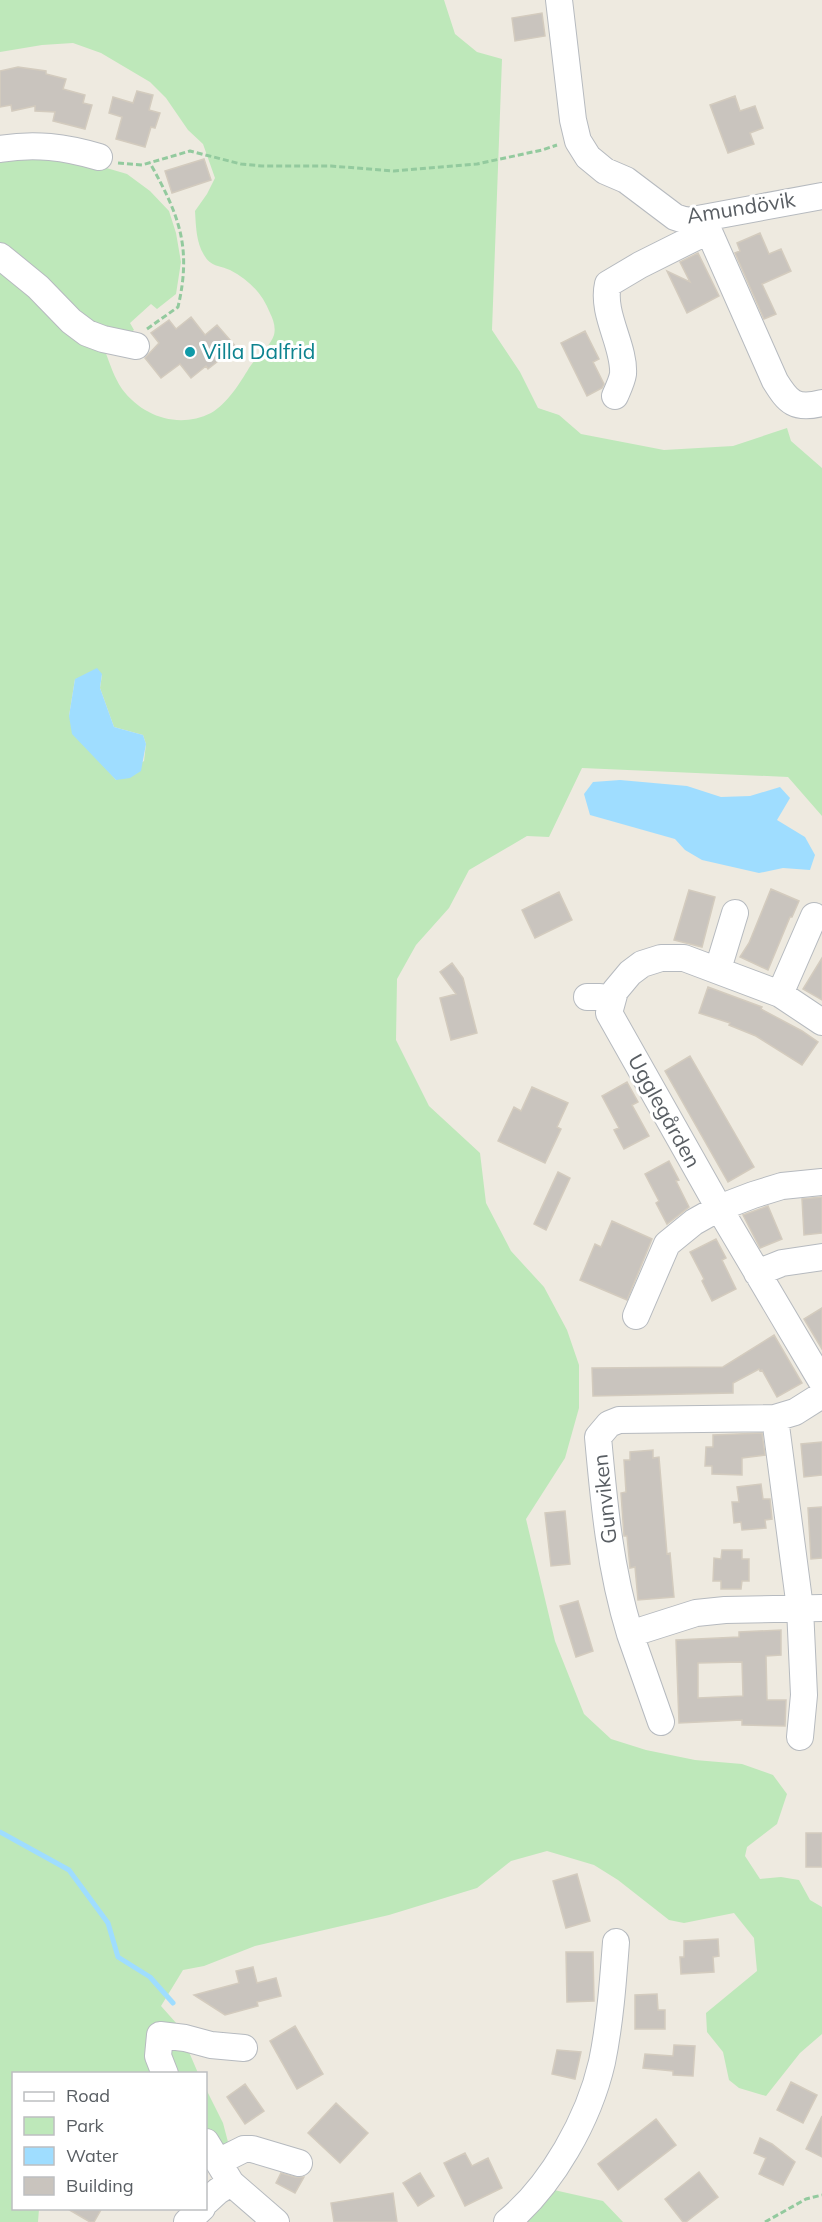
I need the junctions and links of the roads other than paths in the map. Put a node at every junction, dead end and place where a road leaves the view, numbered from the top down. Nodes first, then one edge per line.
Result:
1 (559, 0) edge
2 (0, 149) edge
3 (99, 157) road end
4 (822, 196) edge
5 (705, 224) junction
6 (0, 256) edge
7 (129, 344) road end
8 (615, 396) dead end
9 (822, 403) edge
10 (735, 913) dead end
11 (814, 916) dead end
12 (717, 969) junction
13 (780, 994) junction
14 (822, 1022) edge
15 (822, 1182) edge
16 (719, 1208) junction
17 (822, 1257) edge
18 (758, 1273) junction
19 (636, 1316) dead end
20 (822, 1382) edge
21 (822, 1395) edge
22 (775, 1418) junction
23 (811, 1608) edge
24 (630, 1634) junction
25 (661, 1722) dead end
26 (800, 1737) dead end
27 (616, 1942) dead end
28 (244, 2048) dead end
29 (165, 2072) edge
30 (212, 2152) edge
31 (299, 2163) dead end
32 (231, 2183) junction
33 (207, 2201) edge
34 (200, 2210) edge
35 (187, 2222) edge
36 (276, 2222) edge
37 (507, 2222) edge

1 - 5 street, Amundövik
2 - 3 street
4 - 5 street, Amundövik
5 - 8 street
5 - 9 street
6 - 7 street
10 - 12 street
11 - 13 street
12 - 13 street, Ugglegården
12 - 16 street, Ugglegården
13 - 14 street, Ugglegården
15 - 16 street
16 - 18 street, Ugglegården
16 - 19 street
17 - 18 street
18 - 20 street, Ugglegården
21 - 22 street, Gunviken
22 - 23 street
22 - 24 street, Gunviken
23 - 24 street
23 - 26 street
24 - 25 street, Gunviken
27 - 37 street
28 - 29 street
30 - 31 street
30 - 32 street
32 - 33 street
32 - 36 street
34 - 35 street

